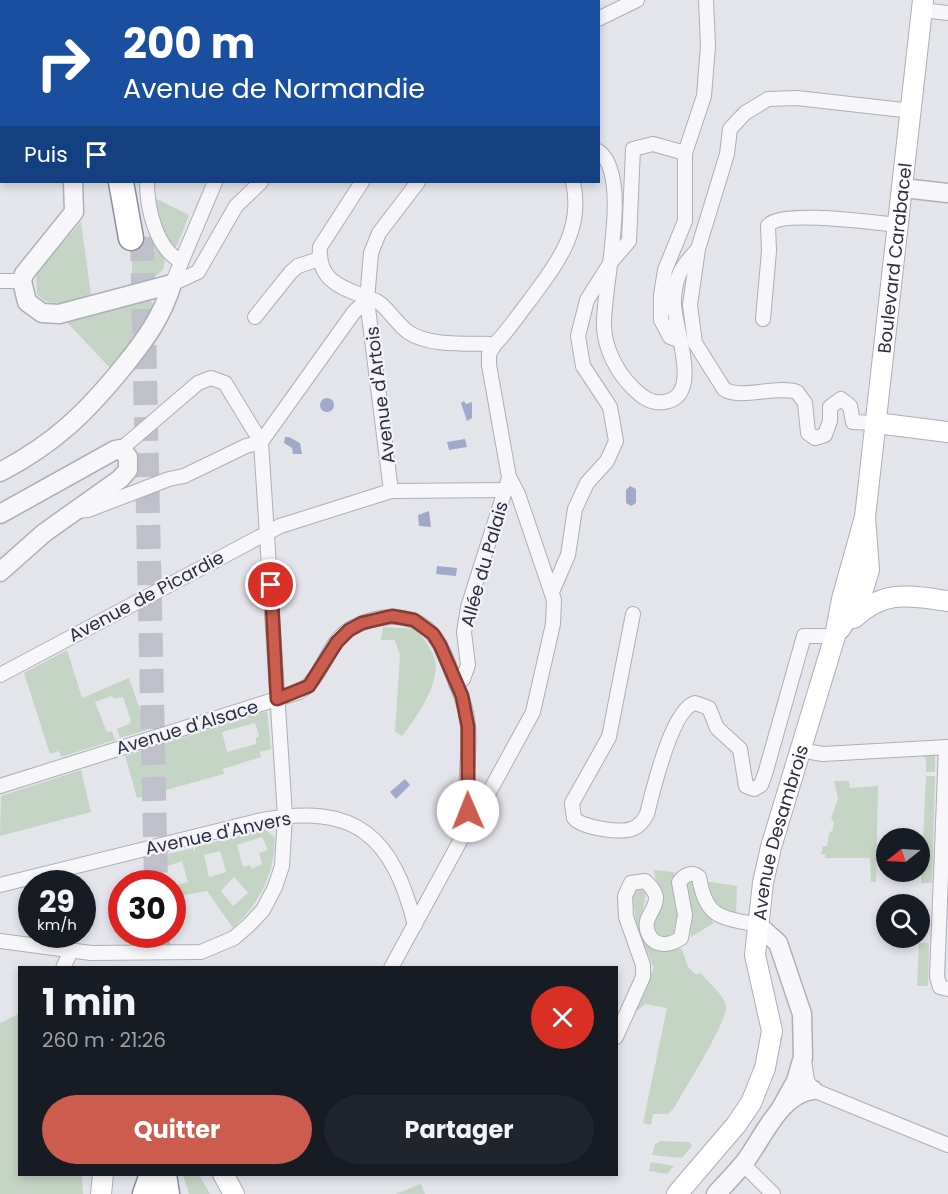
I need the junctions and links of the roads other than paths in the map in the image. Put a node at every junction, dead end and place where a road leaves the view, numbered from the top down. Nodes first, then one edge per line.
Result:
1 (637, 0) edge
2 (706, 0) edge
3 (923, 5) edge
4 (948, 13) edge
5 (600, 19) edge
6 (912, 111) junction
7 (600, 153) edge
8 (685, 153) junction
9 (73, 183) edge
10 (121, 183) edge
11 (134, 183) edge
12 (147, 183) edge
13 (215, 183) edge
14 (260, 183) edge
15 (361, 183) edge
16 (417, 183) edge
17 (573, 183) edge
18 (903, 188) junction
19 (948, 193) edge
20 (899, 225) junction
21 (698, 249) junction
22 (319, 259) junction
23 (181, 261) junction
24 (611, 262) junction
25 (0, 281) edge
26 (22, 281) junction
27 (172, 284) junction
28 (367, 300) junction
29 (255, 317) dead end
30 (763, 320) dead end
31 (681, 341) junction
32 (495, 344) junction
33 (876, 423) junction
34 (948, 432) edge
35 (261, 442) junction
36 (121, 449) junction
37 (0, 472) edge
38 (507, 483) junction
39 (391, 491) junction
40 (72, 511) junction
41 (0, 514) edge
42 (865, 517) junction
43 (268, 531) junction
44 (869, 570) junction
45 (0, 572) edge
46 (552, 591) junction
47 (900, 595) junction
48 (948, 601) edge
49 (633, 614) dead end
50 (835, 636) junction
51 (0, 675) edge
52 (456, 684) junction
53 (277, 699) junction
54 (947, 747) edge
55 (800, 750) junction
56 (0, 786) edge
57 (946, 794) edge
58 (285, 816) junction
59 (471, 821) junction
60 (0, 885) edge
61 (758, 924) junction
62 (415, 925) junction
63 (0, 941) edge
64 (71, 951) junction
65 (64, 966) edge
66 (392, 966) edge
67 (948, 989) edge
68 (618, 1032) edge
69 (803, 1057) junction
70 (813, 1090) junction
71 (782, 1108) junction
72 (948, 1145) edge
73 (742, 1164) junction
74 (103, 1176) edge
75 (224, 1176) edge
76 (101, 1194) edge
77 (234, 1194) edge
78 (677, 1194) edge
79 (716, 1194) edge
80 (773, 1194) edge

1 - 5 street
2 - 8 street
3 - 4 street
3 - 6 main road, Boulevard Carabacel
6 - 18 main road, Boulevard Carabacel
6 - 21 street
7 - 24 street
8 - 24 street
8 - 31 street
9 - 26 street
10 - 11 highway
12 - 23 street
13 - 23 street
14 - 27 street
15 - 22 street
16 - 28 street, Avenue d'Artois
17 - 32 street
18 - 19 street
18 - 20 main road, Boulevard Carabacel
20 - 30 street
20 - 33 main road, Boulevard Carabacel
21 - 31 street
21 - 33 street
22 - 28 street
22 - 29 street
23 - 27 street
24 - 31 street
24 - 46 street
25 - 26 street
26 - 27 street
27 - 37 street
28 - 32 street
28 - 35 street
28 - 39 street, Avenue d'Artois
32 - 38 street
33 - 34 main road
33 - 42 main road, Boulevard Carabacel
35 - 36 street
35 - 40 street
35 - 43 street
36 - 40 street
36 - 41 street
38 - 39 street, Avenue de Picardie
38 - 46 street
38 - 52 street, Allée du Palais
39 - 43 street, Avenue de Picardie
40 - 45 street
42 - 44 main road, Boulevard Carabacel
42 - 50 main road, Boulevard Carabacel
43 - 51 street, Avenue de Picardie
43 - 53 street
44 - 47 main road
44 - 50 main road, Boulevard Carabacel
46 - 59 street
47 - 48 main road
47 - 50 main road
49 - 50 street
50 - 55 main road, Avenue Desambrois
52 - 53 street, Avenue d'Alsace
52 - 59 street, Avenue d'Alsace
53 - 56 street, Avenue d'Alsace
53 - 58 street
54 - 55 street
54 - 57 street
55 - 61 main road, Avenue Desambrois
57 - 67 street
58 - 60 street, Avenue d'Anvers
58 - 62 street, Avenue d'Anvers
58 - 64 street
59 - 62 street
61 - 68 street
61 - 69 street, Avenue Desambrois
61 - 78 main road
62 - 66 street
63 - 64 street
64 - 65 street
69 - 70 street, Avenue Desambrois
69 - 71 street, Avenue Desambrois
70 - 71 street, Avenue Desambrois
70 - 72 street
71 - 73 street, Avenue Desambrois
73 - 79 street, Avenue Desambrois
73 - 80 street
74 - 76 main road
75 - 77 main road

